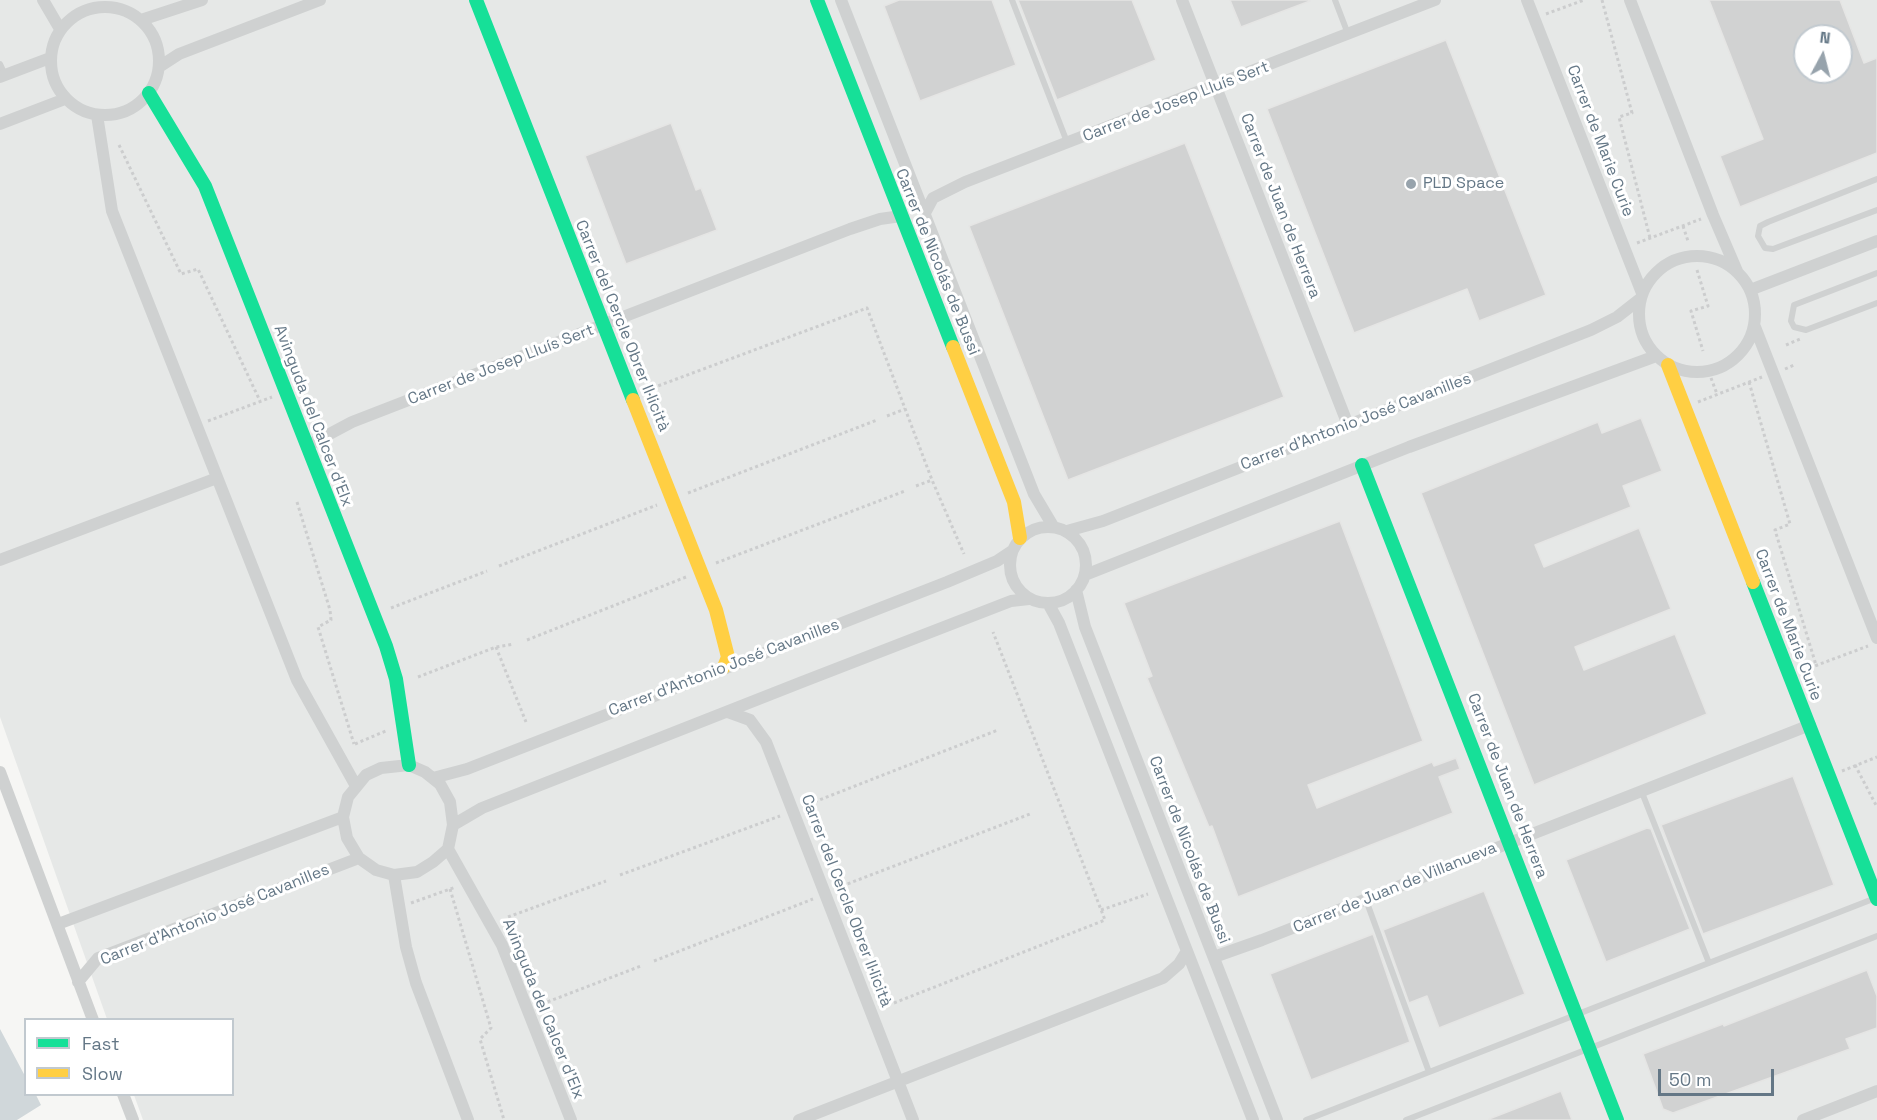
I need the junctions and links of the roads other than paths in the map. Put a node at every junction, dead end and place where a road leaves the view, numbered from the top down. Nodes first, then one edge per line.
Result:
1 (43, 0) edge
2 (320, 0) edge
3 (476, 0) edge
4 (817, 0) edge
5 (842, 0) edge
6 (1012, 0) edge
7 (1182, 0) edge
8 (1335, 0) edge
9 (1435, 0) edge
10 (1527, 0) edge
11 (1630, 0) edge
12 (199, 1) edge
13 (117, 4) edge
14 (141, 20) junction
15 (60, 29) junction
16 (1348, 34) junction
17 (50, 58) junction
18 (159, 67) junction
19 (2, 72) edge
20 (1216, 87) junction
21 (149, 93) junction
22 (65, 99) junction
23 (97, 115) junction
24 (0, 124) edge
25 (1068, 143) junction
26 (1877, 179) edge
27 (1877, 210) edge
28 (925, 213) junction
29 (901, 216) junction
30 (1877, 241) edge
31 (1737, 272) junction
32 (1877, 273) edge
33 (1750, 290) junction
34 (1641, 296) junction
35 (1877, 303) edge
36 (604, 326) junction
37 (1755, 327) junction
38 (1656, 356) junction
39 (1668, 365) junction
40 (1348, 425) junction
41 (307, 446) junction
42 (1362, 465) junction
43 (218, 478) junction
44 (1053, 526) junction
45 (1067, 531) junction
46 (1020, 538) junction
47 (1012, 551) junction
48 (0, 560) edge
49 (1085, 575) junction
50 (1076, 590) junction
51 (1029, 599) junction
52 (1048, 603) junction
53 (1874, 642) edge
54 (724, 667) junction
55 (728, 712) junction
56 (1809, 725) junction
57 (409, 765) junction
58 (0, 772) edge
59 (433, 778) junction
60 (356, 786) junction
61 (1641, 790) junction
62 (343, 817) junction
63 (453, 825) junction
64 (1511, 842) junction
65 (448, 849) junction
66 (359, 858) junction
67 (394, 875) junction
68 (1877, 898) edge
69 (1366, 899) junction
70 (58, 924) junction
71 (1877, 936) edge
72 (1187, 951) junction
73 (1214, 957) junction
74 (1709, 963) junction
75 (78, 982) junction
76 (1576, 1014) junction
77 (92, 1018) edge
78 (1590, 1049) junction
79 (1429, 1072) junction
80 (898, 1081) junction
81 (1877, 1091) edge
82 (123, 1096) edge
83 (133, 1120) edge
84 (468, 1120) edge
85 (571, 1120) edge
86 (799, 1120) edge
87 (914, 1120) edge
88 (1253, 1120) edge
89 (1277, 1120) edge
90 (1306, 1120) edge
91 (1406, 1120) edge
92 (1617, 1120) edge
93 (1803, 1120) edge

1 - 15 street
2 - 18 street
3 - 36 street, Carrer del Cercle Obrer Il·licità
4 - 29 street, Carrer de Nicolás de Bussi
5 - 28 street, Carrer de Nicolás de Bussi
6 - 25 lane
7 - 20 street, Carrer de Juan de Herrera
8 - 16 lane
9 - 16 street, Carrer de Josep Lluís Sert
10 - 34 street, Carrer de Marie Curie
11 - 31 street
12 - 14 street
13 - 14 street
13 - 15 street
14 - 18 street
15 - 17 street
16 - 20 street, Carrer de Josep Lluís Sert
17 - 19 street
17 - 22 street
18 - 21 street
20 - 25 street, Carrer de Josep Lluís Sert
20 - 40 street, Carrer de Juan de Herrera
21 - 23 street
21 - 41 street, Avinguda del Calcer d'Elx
22 - 23 street
22 - 24 street
23 - 43 street
25 - 28 street, Carrer de Josep Lluís Sert
26 - 27 lane
28 - 44 street, Carrer de Nicolás de Bussi
29 - 36 street, Carrer de Josep Lluís Sert
29 - 46 street, Carrer de Nicolás de Bussi
30 - 33 street
31 - 33 street
31 - 34 street
32 - 35 lane
33 - 37 street
34 - 38 street
34 - 40 street, Carrer d'Antonio José Cavanilles
36 - 41 street, Carrer de Josep Lluís Sert
36 - 54 street, Carrer del Cercle Obrer Il·licità
37 - 39 street
37 - 53 street
38 - 39 street
38 - 42 street
39 - 56 street, Carrer de Marie Curie
40 - 45 street, Carrer d'Antonio José Cavanilles
41 - 57 street, Avinguda del Calcer d'Elx
42 - 49 street
42 - 64 street, Carrer de Juan de Herrera
43 - 48 street
43 - 60 street
44 - 45 street
44 - 46 street
45 - 49 street
46 - 47 street
47 - 51 street
47 - 54 street, Carrer d'Antonio José Cavanilles
49 - 50 street
50 - 52 street
50 - 73 street, Carrer de Nicolás de Bussi
51 - 52 street
51 - 55 street
52 - 72 street
54 - 59 street, Carrer d'Antonio José Cavanilles
55 - 63 street
55 - 80 street, Carrer del Cercle Obrer Il·licità
56 - 61 street, Carrer de Juan de Villanueva
56 - 68 street, Carrer de Marie Curie
57 - 59 street
57 - 60 street
58 - 70 street
59 - 63 street
60 - 62 street
61 - 64 street, Carrer de Juan de Villanueva
61 - 74 lane
62 - 66 street
62 - 70 street
63 - 65 street
64 - 69 street, Carrer de Juan de Villanueva
64 - 76 street, Carrer de Juan de Herrera
65 - 67 street
65 - 85 street, Avinguda del Calcer d'Elx
66 - 67 street
66 - 75 street, Carrer d'Antonio José Cavanilles
67 - 84 street
68 - 74 lane
69 - 73 street, Carrer de Juan de Villanueva
69 - 79 lane
70 - 75 street
71 - 78 lane
72 - 80 street
72 - 88 street
73 - 89 street, Carrer de Nicolás de Bussi
74 - 76 lane
75 - 77 street
76 - 78 street, Carrer de Juan de Herrera
76 - 79 lane
78 - 91 lane
78 - 92 street, Carrer de Juan de Herrera
79 - 90 lane
80 - 86 street
80 - 87 street, Carrer del Cercle Obrer Il·licità
81 - 93 street
82 - 83 street

